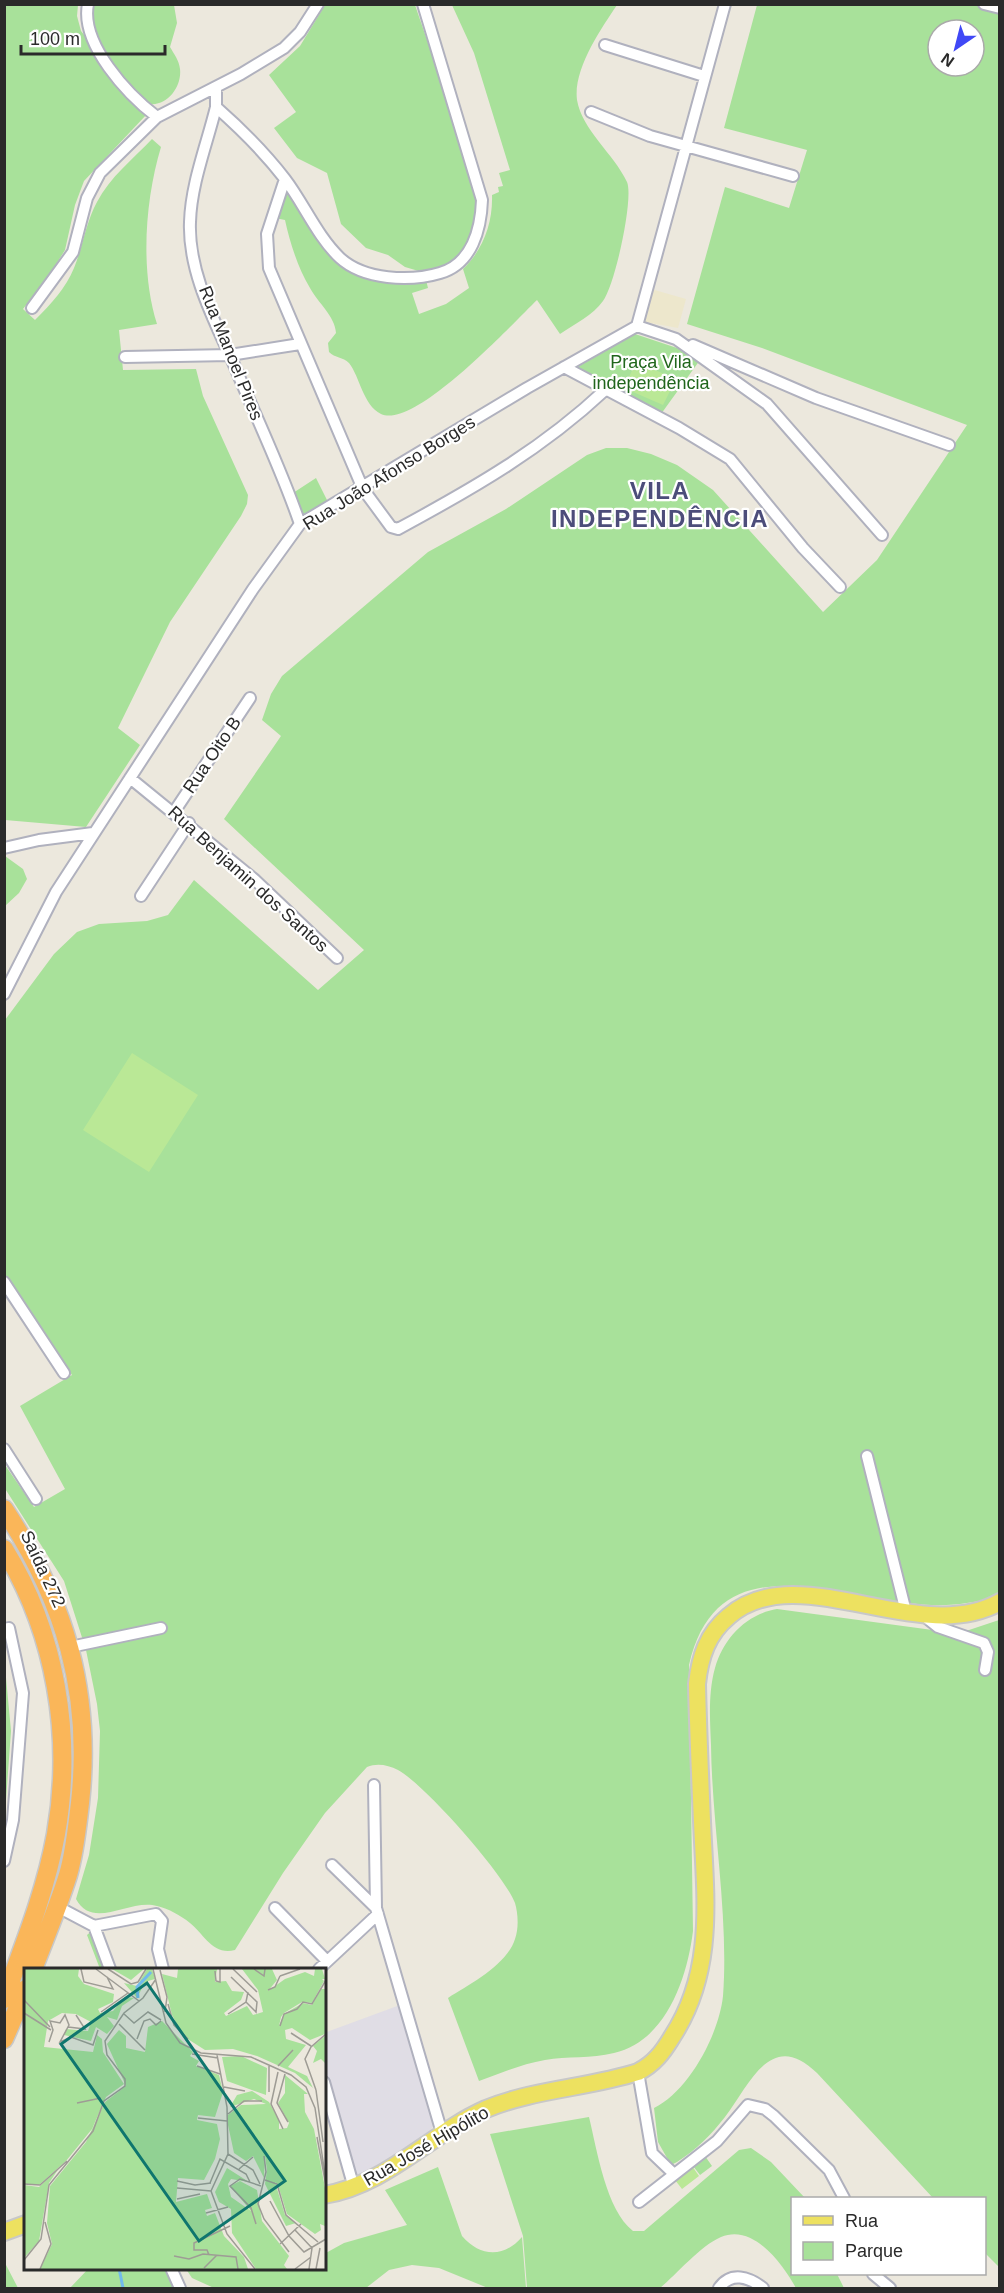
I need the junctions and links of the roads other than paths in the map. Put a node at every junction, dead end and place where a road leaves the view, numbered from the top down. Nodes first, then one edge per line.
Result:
1 (88, 4) edge
2 (318, 4) edge
3 (423, 4) edge
4 (725, 4) edge
5 (984, 4) edge
6 (999, 8) edge
7 (605, 45) dead end
8 (704, 76) junction
9 (216, 87) junction
10 (216, 107) junction
11 (591, 112) dead end
12 (157, 117) junction
13 (686, 147) junction
14 (793, 176) dead end
15 (285, 179) junction
16 (32, 308) dead end
17 (637, 326) junction
18 (676, 339) junction
19 (300, 344) junction
20 (230, 355) junction
21 (125, 357) dead end
22 (564, 367) junction
23 (605, 390) junction
24 (949, 445) dead end
25 (363, 489) junction
26 (300, 524) junction
27 (882, 535) dead end
28 (840, 587) dead end
29 (250, 698) dead end
30 (130, 778) junction
31 (174, 812) junction
32 (189, 823) junction
33 (93, 833) junction
34 (4, 848) edge
35 (141, 896) dead end
36 (337, 958) dead end
37 (4, 994) edge
38 (4, 1282) edge
39 (64, 1373) dead end
40 (4, 1449) edge
41 (867, 1456) dead end
42 (4, 1496) edge
43 (36, 1499) dead end
44 (4, 1509) edge
45 (4, 1549) edge
46 (999, 1602) edge
47 (914, 1613) junction
48 (161, 1628) dead end
49 (4, 1629) edge
50 (75, 1646) junction
51 (994, 1651) edge
52 (985, 1670) dead end
53 (374, 1785) dead end
54 (4, 1861) edge
55 (332, 1865) dead end
56 (60, 1898) junction
57 (275, 1908) dead end
58 (377, 1911) junction
59 (94, 1926) junction
60 (23, 1948) junction
61 (323, 1965) edge
62 (33, 1968) edge
63 (110, 1968) edge
64 (163, 1968) edge
65 (4, 1987) edge
66 (24, 1994) edge
67 (4, 1999) edge
68 (4, 2039) edge
69 (638, 2072) junction
70 (326, 2089) edge
71 (442, 2133) junction
72 (671, 2172) junction
73 (354, 2188) junction
74 (326, 2195) edge
75 (843, 2197) edge
76 (639, 2202) dead end
77 (24, 2225) edge
78 (4, 2232) edge
79 (171, 2269) edge
80 (874, 2275) edge
81 (180, 2289) edge
82 (720, 2289) edge
83 (763, 2289) edge
84 (890, 2289) edge

1 - 12 street
2 - 9 street
3 - 15 street
4 - 8 street
5 - 6 street
7 - 8 street
8 - 13 street
9 - 10 street, Rua Manoel Pires
9 - 12 street
10 - 15 street
10 - 20 street, Rua Manoel Pires
11 - 13 street
12 - 16 street
13 - 14 street
13 - 17 street
15 - 19 street
17 - 18 street
17 - 22 street, Rua João Afonso Borges
18 - 24 street
18 - 27 street
19 - 20 street
19 - 25 street
20 - 21 street
20 - 26 street, Rua Manoel Pires
22 - 23 street
22 - 25 street, Rua João Afonso Borges
23 - 25 street
23 - 28 street
25 - 26 street, Rua João Afonso Borges
26 - 30 street, Rua João Afonso Borges
29 - 31 street, Rua Oito B
30 - 31 street, Rua Benjamin dos Santos
30 - 33 street, Rua João Afonso Borges
31 - 32 street, Rua Benjamin dos Santos
32 - 35 street
32 - 36 street, Rua Benjamin dos Santos
33 - 34 street
33 - 37 street, Rua João Afonso Borges
38 - 39 street
40 - 43 street
41 - 47 street
42 - 50 highway, Saída 272
44 - 56 highway
45 - 60 highway
46 - 47 main road, Rua José Hipólito
47 - 51 street
47 - 69 main road, Rua José Hipólito
48 - 50 street
49 - 54 street
50 - 56 highway, Saída 272
51 - 52 street
53 - 58 street
55 - 58 street
56 - 59 street
56 - 62 highway
57 - 61 street
58 - 61 street
58 - 71 street
59 - 63 street
59 - 64 street
60 - 65 highway
60 - 67 highway
66 - 68 highway
69 - 71 main road, Rua José Hipólito
69 - 72 street
70 - 73 street
71 - 73 main road, Rua José Hipólito
72 - 75 street
72 - 76 street
73 - 74 main road, Rua José Hipólito
77 - 78 main road
79 - 81 street
80 - 84 street
82 - 83 street

